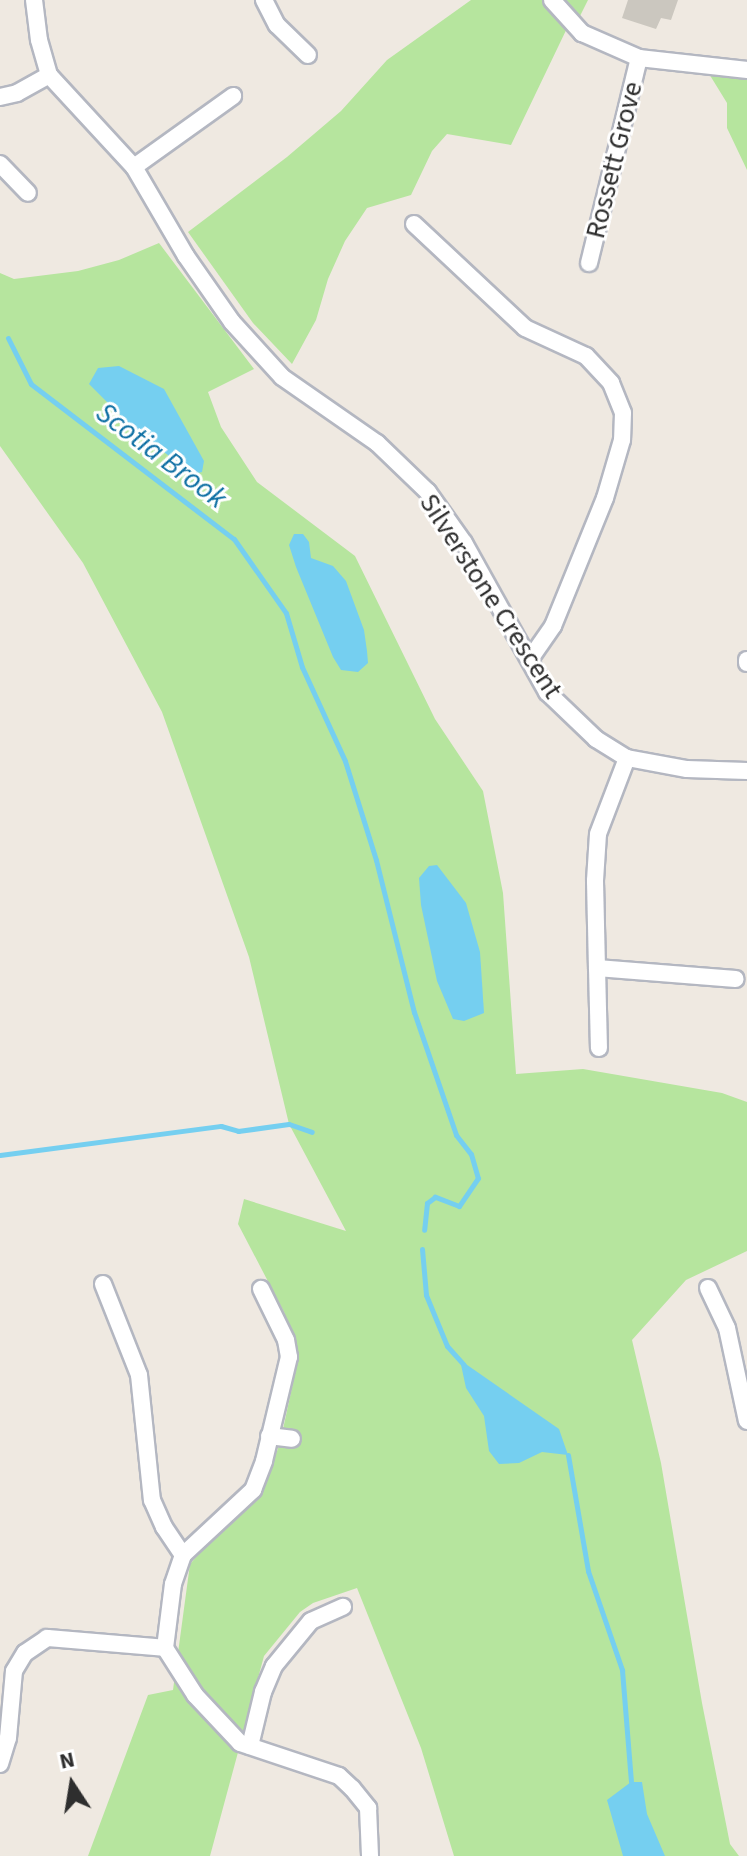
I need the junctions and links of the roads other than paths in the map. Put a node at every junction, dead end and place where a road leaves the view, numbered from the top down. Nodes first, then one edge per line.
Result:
1 (34, 0) edge
2 (264, 0) edge
3 (552, 0) edge
4 (308, 55) dead end
5 (639, 58) junction
6 (747, 70) edge
7 (49, 75) junction
8 (233, 96) dead end
9 (0, 97) edge
10 (0, 164) edge
11 (134, 167) junction
12 (28, 193) dead end
13 (414, 224) dead end
14 (589, 263) dead end
15 (530, 659) junction
16 (627, 758) junction
17 (747, 771) edge
18 (597, 968) junction
19 (736, 979) dead end
20 (599, 1048) dead end
21 (103, 1284) dead end
22 (708, 1288) dead end
23 (261, 1289) dead end
24 (747, 1421) edge
25 (269, 1436) junction
26 (292, 1439) dead end
27 (183, 1555) junction
28 (343, 1607) dead end
29 (165, 1648) junction
30 (250, 1746) junction
31 (0, 1764) edge
32 (370, 1856) edge

1 - 7 street, Silverstone Crescent
2 - 4 street
3 - 5 street
5 - 6 street
5 - 14 street, Rossett Grove
7 - 9 street
7 - 11 street, Silverstone Crescent
8 - 11 street
10 - 12 street
11 - 15 street, Silverstone Crescent
13 - 15 street
15 - 16 street, Silverstone Crescent
16 - 17 street, Silverstone Crescent
16 - 18 street
18 - 19 street
18 - 20 street
21 - 27 street
22 - 24 street
23 - 25 street
25 - 26 street
25 - 27 street
27 - 29 street
28 - 30 street
29 - 30 street
29 - 31 street
30 - 32 street

